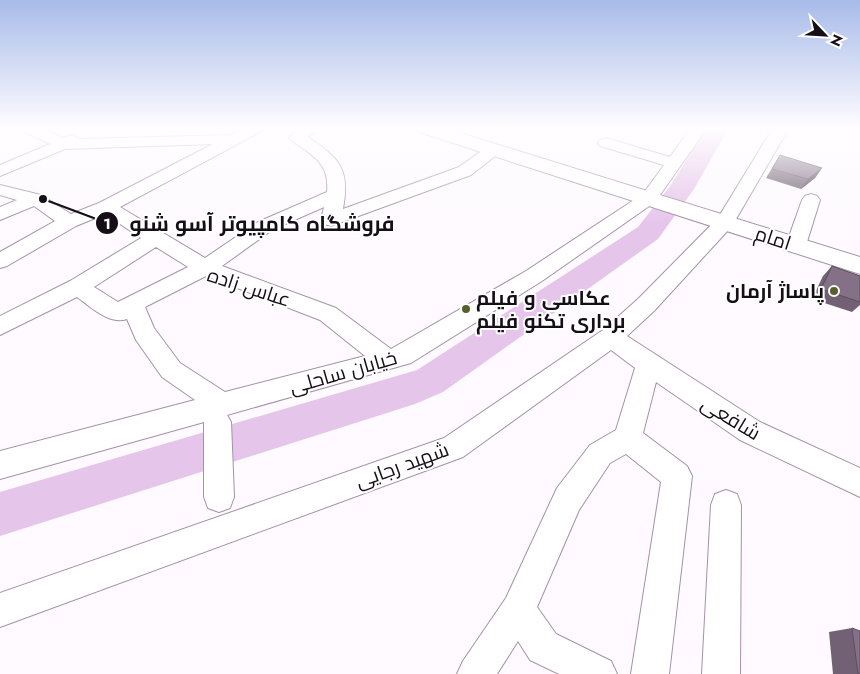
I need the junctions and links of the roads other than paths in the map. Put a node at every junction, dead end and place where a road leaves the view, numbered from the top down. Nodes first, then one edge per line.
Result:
1 (27, 159) edge
2 (197, 159) edge
3 (325, 159) edge
4 (480, 159) edge
5 (524, 159) edge
6 (662, 159) edge
7 (677, 159) edge
8 (763, 159) edge
9 (674, 163) junction
10 (0, 171) edge
11 (0, 190) edge
12 (336, 195) junction
13 (650, 198) junction
14 (35, 199) junction
15 (811, 200) dead end
16 (106, 208) junction
17 (0, 214) edge
18 (70, 222) junction
19 (726, 222) junction
20 (155, 238) junction
21 (796, 245) junction
22 (0, 261) edge
23 (860, 266) edge
24 (205, 268) junction
25 (78, 287) junction
26 (132, 304) junction
27 (0, 326) edge
28 (611, 337) junction
29 (388, 360) junction
30 (648, 364) junction
31 (220, 413) junction
32 (628, 438) junction
33 (0, 465) edge
34 (860, 483) edge
35 (219, 496) dead end
36 (726, 505) dead end
37 (0, 610) edge
38 (518, 610) junction
39 (476, 674) edge
40 (598, 674) edge
41 (650, 674) edge
42 (721, 674) edge

1 - 10 street
2 - 16 street
3 - 12 street
4 - 12 street
5 - 13 main road
6 - 9 street
7 - 9 street
8 - 19 street, شهید رجایی
9 - 13 street
11 - 14 street
12 - 24 street
13 - 19 main road, امام
13 - 29 street, خیابان ساحلی
14 - 17 street
14 - 18 street
15 - 21 street
16 - 18 street
16 - 20 street
18 - 22 street
19 - 21 main road, امام
19 - 28 street, شهید رجایی
20 - 24 street
20 - 25 street
21 - 23 main road, امام
24 - 26 street, عباس زاده
24 - 29 street, عباس زاده
25 - 26 street, عباس زاده
25 - 27 street
26 - 31 street
28 - 30 street, شافعی
28 - 37 street, شهید رجایی
29 - 31 street, خیابان ساحلی
30 - 32 street
30 - 34 street, شافعی
31 - 33 street, خیابان ساحلی
31 - 35 street
32 - 38 street
32 - 41 street
36 - 42 street
38 - 39 street
38 - 40 street

